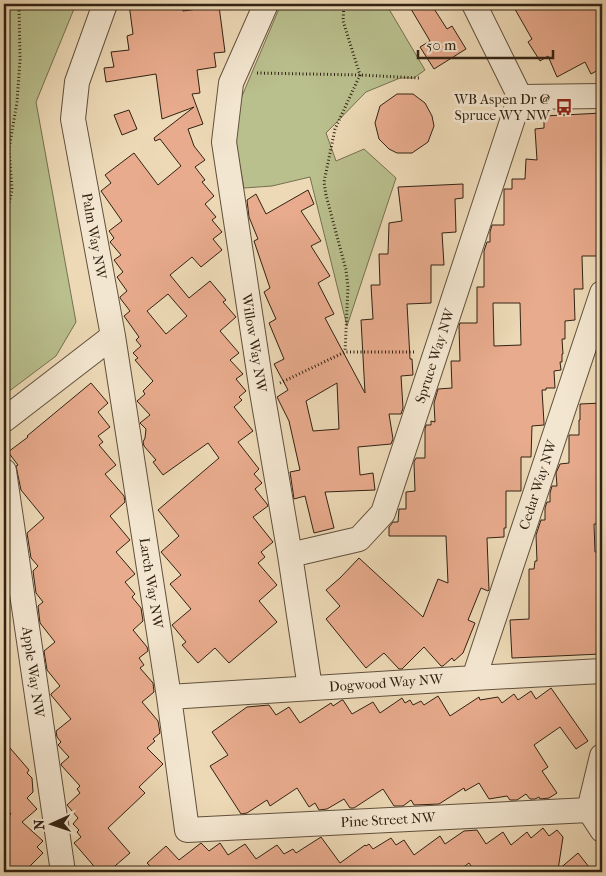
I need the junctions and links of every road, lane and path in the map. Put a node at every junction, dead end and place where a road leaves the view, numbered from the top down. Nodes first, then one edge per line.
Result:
1 (19, 4) edge
2 (105, 4) edge
3 (266, 4) edge
4 (344, 4) edge
5 (474, 4) edge
6 (237, 71) junction
7 (360, 75) junction
8 (419, 78) dead end
9 (602, 96) edge
10 (520, 97) junction
11 (4, 219) edge
12 (602, 293) edge
13 (113, 336) junction
14 (345, 352) junction
15 (436, 352) junction
16 (262, 392) junction
17 (4, 420) edge
18 (4, 471) edge
19 (290, 555) junction
20 (602, 671) edge
21 (474, 678) junction
22 (310, 688) junction
23 (169, 697) junction
24 (602, 756) edge
25 (589, 810) junction
26 (187, 830) joint
27 (602, 830) edge
28 (63, 872) edge

1 - 11 path
2 - 13 lane, Palm Way NW
3 - 6 lane, Willow Way NW
4 - 7 path
5 - 10 lane
6 - 7 path
6 - 16 lane, Willow Way NW
7 - 8 path
7 - 14 path
9 - 10 lane
10 - 15 lane, Spruce Way NW
12 - 21 lane, Cedar Way NW
13 - 17 lane
13 - 23 lane, Larch Way NW
14 - 15 path
14 - 16 path
15 - 19 lane, Spruce Way NW
16 - 19 lane, Willow Way NW
18 - 28 lane, Apple Way NW
19 - 22 lane, Willow Way NW
20 - 21 lane, Dogwood Way NW
21 - 22 lane, Dogwood Way NW
22 - 23 lane, Dogwood Way NW
23 - 26 lane, Larch Way NW
24 - 25 lane
25 - 26 lane, Pine Street NW
25 - 27 lane

